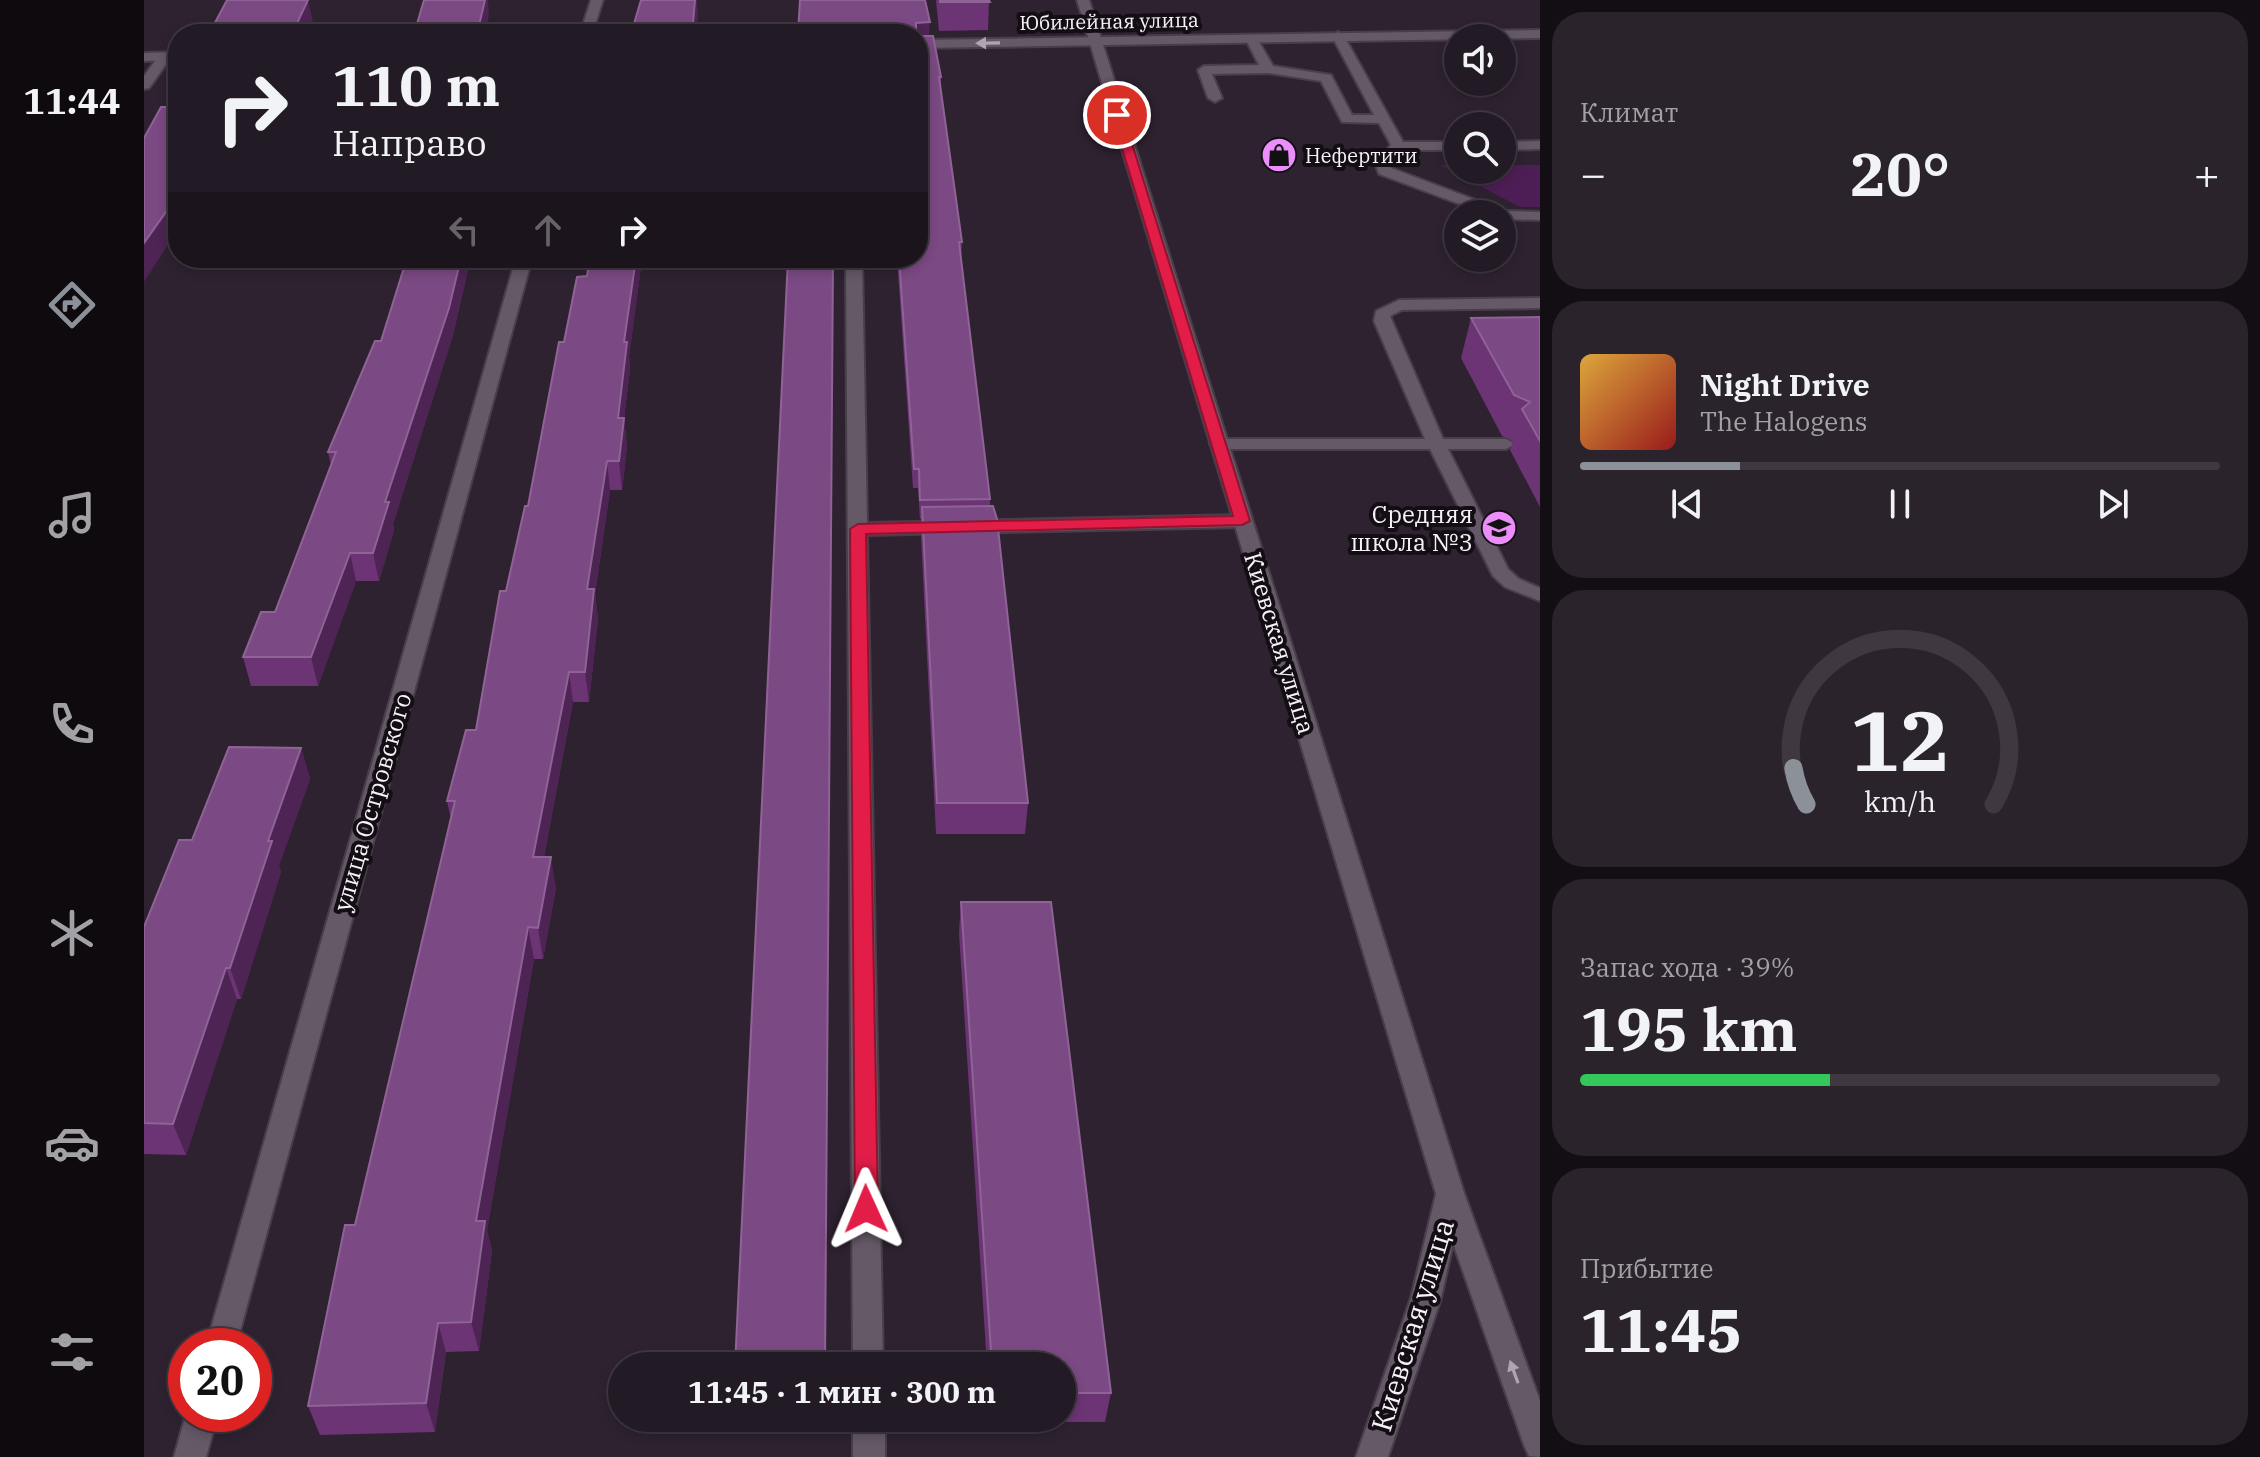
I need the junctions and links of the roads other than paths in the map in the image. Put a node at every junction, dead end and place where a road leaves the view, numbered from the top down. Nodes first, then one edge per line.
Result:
1 (597, 0) edge
2 (1083, 0) edge
3 (589, 24) edge
4 (1540, 34) edge
5 (1338, 36) junction
6 (1251, 38) junction
7 (1094, 41) junction
8 (928, 44) edge
9 (168, 56) edge
10 (144, 57) edge
11 (168, 60) edge
12 (1268, 69) junction
13 (144, 85) edge
14 (1215, 98) dead end
15 (1384, 119) junction
16 (1540, 145) edge
17 (1398, 146) junction
18 (1444, 146) edge
19 (1516, 146) edge
20 (1463, 200) edge
21 (1516, 215) edge
22 (1540, 216) edge
23 (521, 268) edge
24 (854, 268) edge
25 (1540, 303) edge
26 (1219, 444) junction
27 (1436, 444) junction
28 (1506, 444) dead end
29 (1242, 521) junction
30 (858, 529) junction
31 (1540, 595) edge
32 (1450, 1193) junction
33 (226, 1328) edge
34 (868, 1352) edge
35 (197, 1432) edge
36 (869, 1432) edge
37 (1540, 1445) edge
38 (190, 1457) edge
39 (869, 1457) edge
40 (1372, 1457) edge

1 - 3 street
2 - 7 street, Киевская улица
4 - 5 street, Юбилейная улица
5 - 6 street, Юбилейная улица
5 - 15 street
6 - 7 street, Юбилейная улица
6 - 12 street
7 -> 8 street, Юбилейная улица
7 - 26 street, Киевская улица
9 - 10 street
11 - 13 street
12 - 14 street
12 - 15 street
15 - 17 street
16 - 19 street
17 - 18 street
17 - 20 street
21 - 22 street
23 - 33 street, улица Островского
24 - 30 street
25 - 27 street
26 - 27 street
26 - 29 street, Киевская улица
27 - 28 street
27 - 31 street
29 - 30 street
29 - 32 street, Киевская улица
30 - 34 street
37 -> 32 street, Киевская улица
32 - 40 street, Киевская улица
35 - 38 street
36 - 39 street

